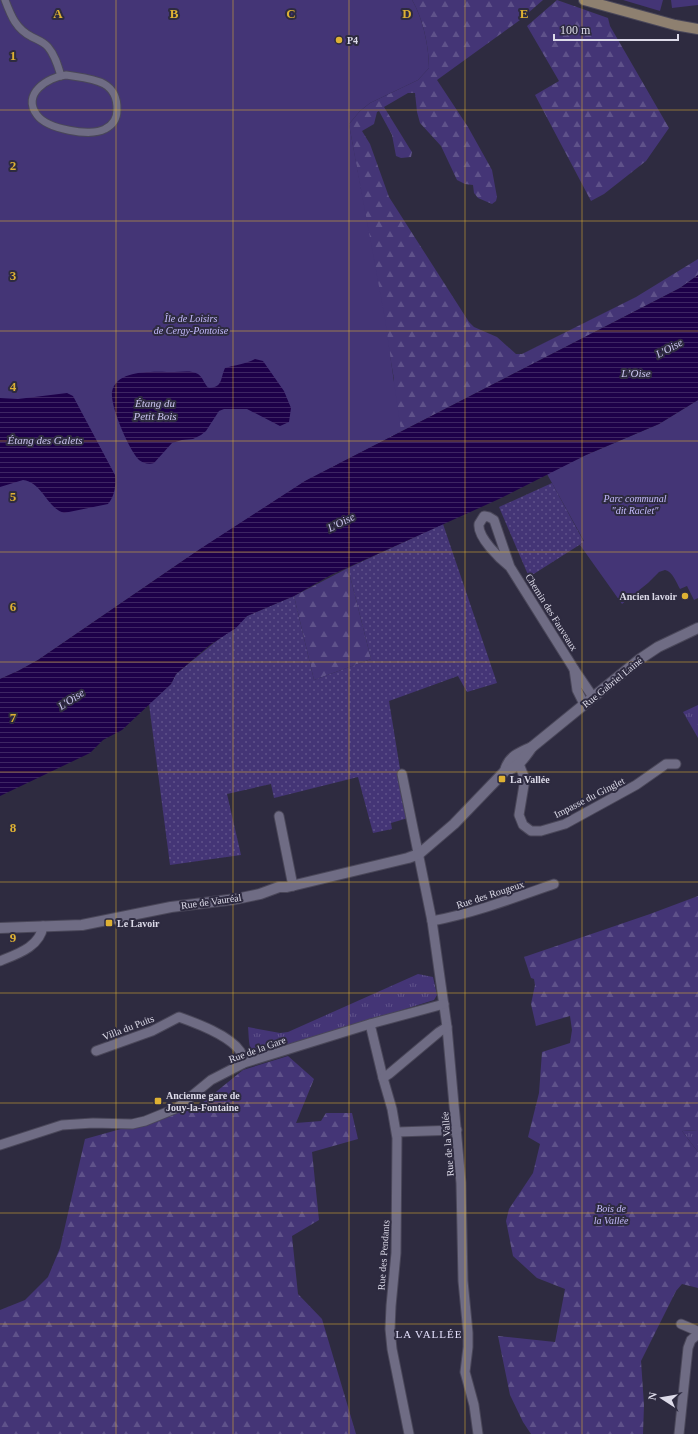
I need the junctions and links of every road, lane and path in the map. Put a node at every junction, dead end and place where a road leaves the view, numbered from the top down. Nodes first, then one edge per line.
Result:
1 (5, 0) edge
2 (584, 0) edge
3 (698, 29) edge
4 (61, 76) junction
5 (510, 567) junction
6 (698, 628) edge
7 (574, 669) junction
8 (593, 697) junction
9 (584, 704) junction
10 (532, 747) junction
11 (519, 764) junction
12 (676, 764) dead end
13 (505, 771) junction
14 (402, 774) dead end
15 (279, 816) dead end
16 (419, 854) junction
17 (554, 884) dead end
18 (293, 886) junction
19 (432, 921) junction
20 (43, 926) junction
21 (0, 928) edge
22 (0, 961) edge
23 (444, 1004) junction
24 (370, 1024) junction
25 (447, 1027) junction
26 (96, 1051) dead end
27 (244, 1063) junction
28 (383, 1078) junction
29 (457, 1130) junction
30 (396, 1132) junction
31 (0, 1145) edge
32 (681, 1324) dead end
33 (698, 1334) edge
34 (409, 1434) edge
35 (478, 1434) edge
36 (679, 1434) edge

1 - 4 street
2 - 3 main road
4 - 4 street
5 - 5 street, Chemin des Fauveaux
5 - 7 street, Chemin des Fauveaux
6 - 8 street, Rue Gabriel Lainé
7 - 8 street, Chemin des Fauveaux
7 - 9 street, Chemin des Fauveaux
8 - 9 street, Rue Gabriel Lainé
9 - 10 street, Rue Gabriel Lainé
10 - 11 street, Rue Gabriel Lainé
10 - 13 street, Rue Gabriel Lainé
11 - 12 street, Impasse du Ginglet
11 - 13 street, Rue Gabriel Lainé
13 - 16 street, Rue Gabriel Lainé
14 - 16 street, Rue de la Vallée
15 - 18 street
16 - 18 street, Rue de Vauréal
16 - 19 street, Rue de la Vallée
17 - 19 street, Rue des Rougeux
18 - 20 street, Rue de Vauréal
19 - 23 street, Rue de la Vallée
20 - 21 street, Rue de Vauréal
20 - 22 street
23 - 24 street, Rue de la Gare
23 - 25 street, Rue de la Vallée
24 - 27 street, Rue de la Gare
24 - 28 street, Rue des Pendants
25 - 28 street
25 - 29 street, Rue de la Vallée
26 - 27 street, Villa du Puits
27 - 31 street, Rue de la Gare
28 - 30 street, Rue des Pendants
29 - 30 street
29 - 35 street, Rue de la Vallée
30 - 34 street, Rue des Pendants
32 - 33 street
33 - 36 street

